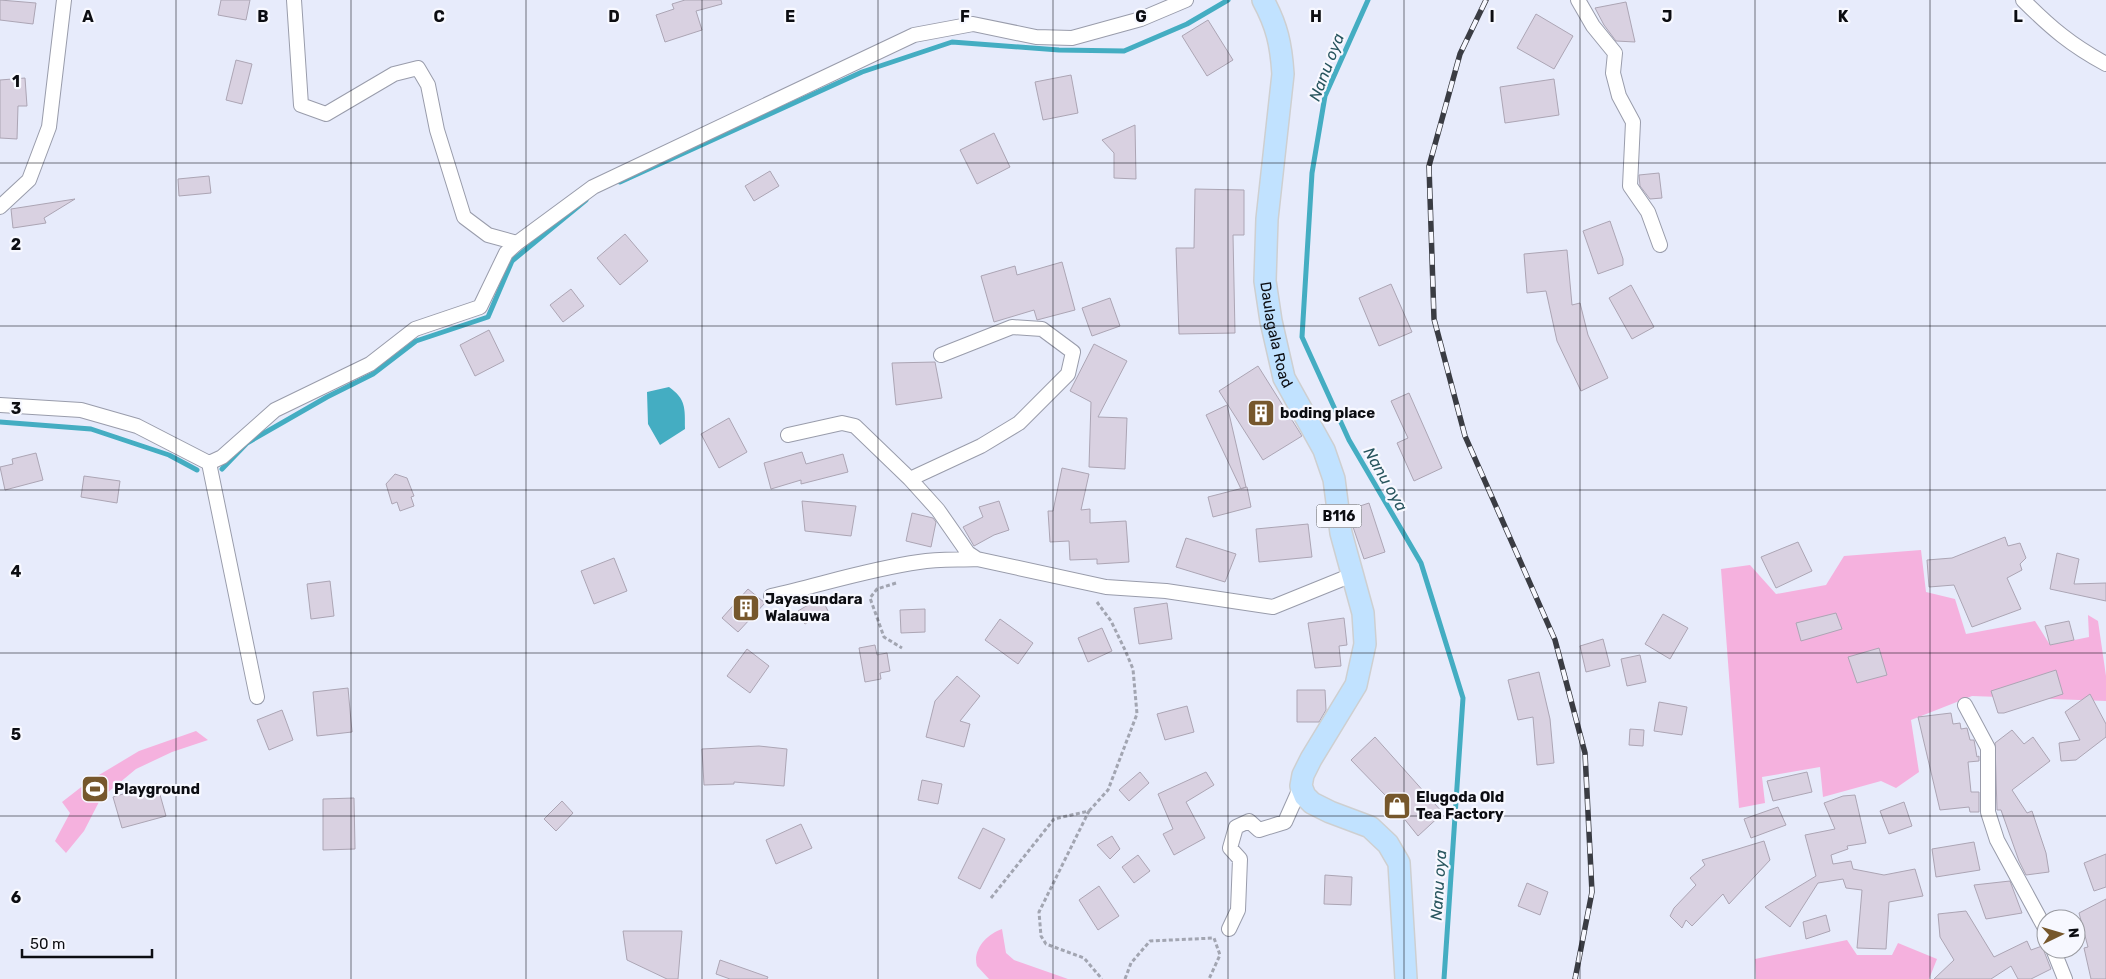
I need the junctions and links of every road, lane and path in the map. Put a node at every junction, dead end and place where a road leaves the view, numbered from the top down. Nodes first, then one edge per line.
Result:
1 (64, 0) edge
2 (294, 0) edge
3 (1186, 0) edge
4 (1263, 0) edge
5 (1578, 0) edge
6 (2022, 0) edge
7 (2106, 64) edge
8 (0, 207) edge
9 (517, 243) junction
10 (1660, 245) dead end
11 (941, 355) dead end
12 (0, 405) edge
13 (788, 435) dead end
14 (209, 463) junction
15 (910, 479) junction
16 (976, 559) junction
17 (1352, 575) junction
18 (902, 580) dead end
19 (770, 596) dead end
20 (1111, 621) dead end
21 (902, 648) dead end
22 (257, 697) dead end
23 (1965, 705) dead end
24 (1301, 786) junction
25 (1089, 811) junction
26 (991, 898) dead end
27 (2036, 912) edge
28 (1229, 929) dead end
29 (2058, 959) edge
30 (1102, 979) edge
31 (1125, 979) edge
32 (1209, 979) edge
33 (1406, 979) edge
34 (2066, 979) edge

1 - 8 street
2 - 9 street
3 - 9 street
4 - 17 main road, Daulagala Road / B116
5 - 10 street
6 - 7 street
9 - 14 street
11 - 15 street
12 - 14 street
13 - 15 street
14 - 22 street
15 - 16 street
16 - 17 street
16 - 19 street
17 - 24 main road, Daulagala Road / B116
18 - 21 path
20 - 25 path
23 - 27 street
24 - 28 street
24 - 33 main road
25 - 26 path
25 - 30 path
29 - 34 street
31 - 32 path

